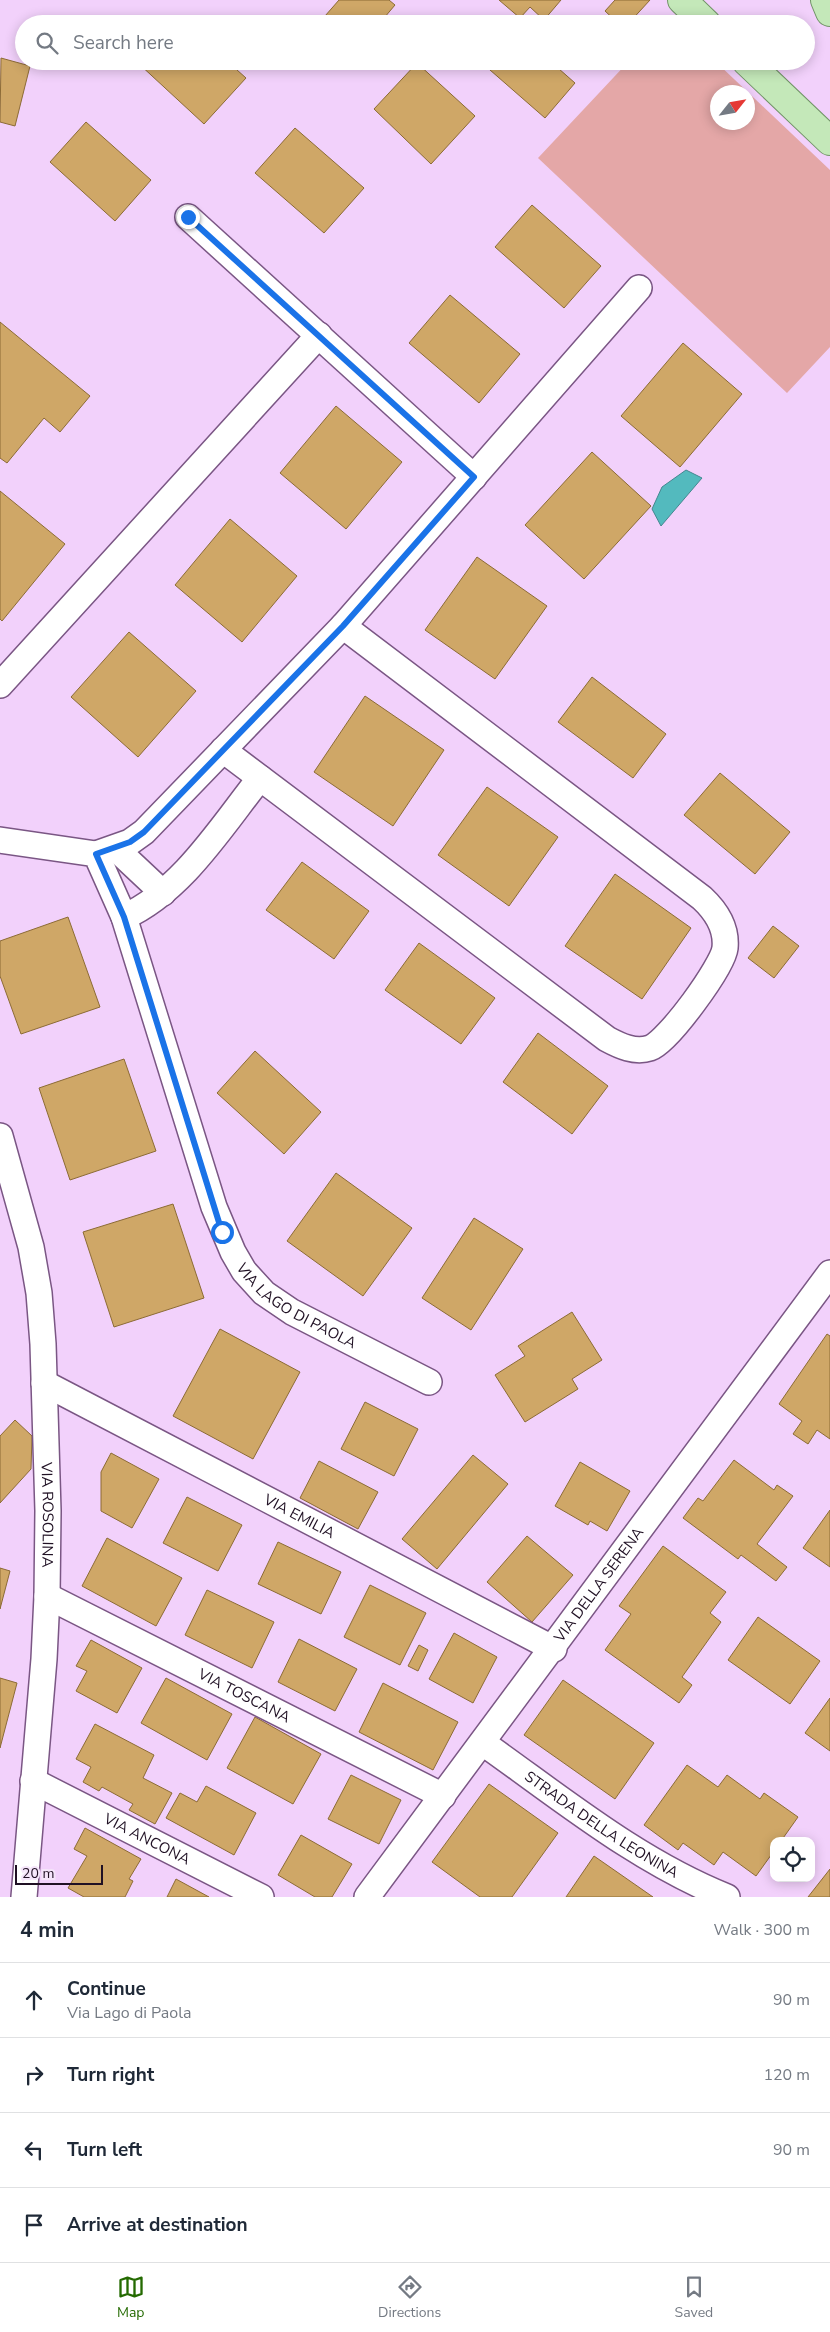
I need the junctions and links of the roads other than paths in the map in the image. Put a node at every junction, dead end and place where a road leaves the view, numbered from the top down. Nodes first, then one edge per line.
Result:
1 (682, 0) edge
2 (825, 0) edge
3 (830, 12) edge
4 (698, 15) edge
5 (756, 70) edge
6 (826, 134) edge
7 (188, 217) dead end
8 (640, 288) dead end
9 (319, 335) junction
10 (474, 477) junction
11 (343, 626) junction
12 (0, 685) edge
13 (223, 750) junction
14 (260, 778) junction
15 (0, 840) edge
16 (106, 851) junction
17 (163, 893) junction
18 (124, 917) junction
19 (0, 1136) edge
20 (830, 1273) edge
21 (429, 1382) dead end
22 (44, 1383) junction
23 (47, 1596) junction
24 (554, 1648) junction
25 (482, 1743) junction
26 (33, 1781) junction
27 (443, 1796) junction
28 (24, 1897) edge
29 (261, 1897) edge
30 (367, 1897) edge
31 (727, 1897) edge

1 - 4 main road
2 - 3 main road
5 - 6 main road
7 - 9 street
8 - 10 street
9 - 10 street
9 - 12 street
10 - 11 street
11 - 13 street
11 - 14 street
13 - 14 street
13 - 16 street
14 - 17 street
15 - 16 street
16 - 17 street
16 - 18 street, VIA LAGO DI PAOLA
17 - 18 street
18 - 21 street, VIA LAGO DI PAOLA
19 - 22 street, VIA ROSOLINA
20 - 24 street, VIA DELLA SERENA
22 - 23 street, VIA ROSOLINA
22 - 24 street, VIA EMILIA
23 - 26 street, VIA ROSOLINA
23 - 27 street, VIA TOSCANA
24 - 25 street, VIA DELLA SERENA
25 - 27 street, VIA DELLA SERENA
25 - 31 street, STRADA DELLA LEONINA
26 - 28 street, VIA ROSOLINA
26 - 29 street, VIA ANCONA
27 - 30 street, VIA DELLA SERENA

